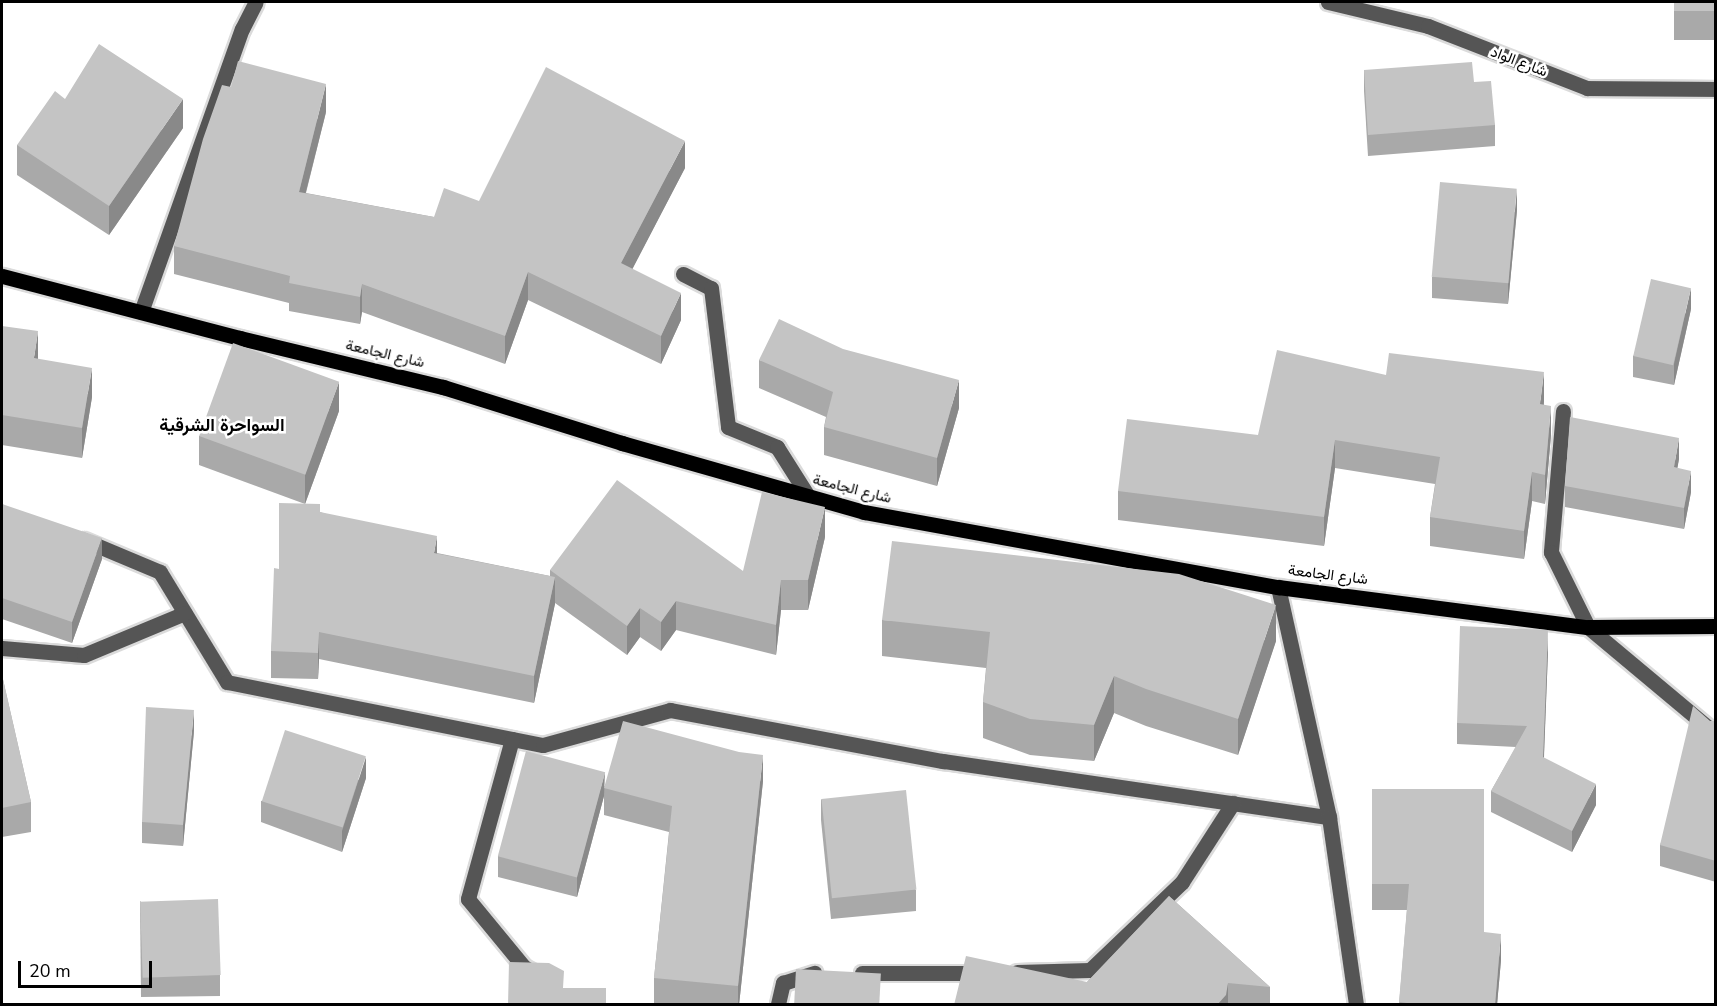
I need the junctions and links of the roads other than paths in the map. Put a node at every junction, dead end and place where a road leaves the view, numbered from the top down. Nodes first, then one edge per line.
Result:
1 (256, 2) edge
2 (1328, 2) edge
3 (1716, 89) edge
4 (683, 274) dead end
5 (2, 276) edge
6 (141, 312) junction
7 (1563, 411) dead end
8 (808, 496) junction
9 (65, 531) edge
10 (1278, 587) junction
11 (185, 613) junction
12 (1716, 626) edge
13 (1588, 627) junction
14 (2, 648) edge
15 (1716, 735) edge
16 (512, 739) junction
17 (1233, 803) junction
18 (1329, 817) junction
19 (829, 972) edge
20 (852, 973) edge
21 (552, 983) edge
22 (778, 1005) edge
23 (1356, 1005) edge

1 - 6 street
2 - 3 street, شارع الواد
4 - 8 street
5 - 6 main road, شارع الجامعة
6 - 8 main road, شارع الجامعة
7 - 13 street
8 - 10 main road, شارع الجامعة
9 - 11 street
10 - 13 main road, شارع الجامعة
10 - 18 street
11 - 14 street
11 - 16 street
12 - 13 main road, شارع الجامعة
13 - 15 street
16 - 17 street
16 - 21 street
17 - 18 street
17 - 20 street
18 - 23 street
19 - 22 street

